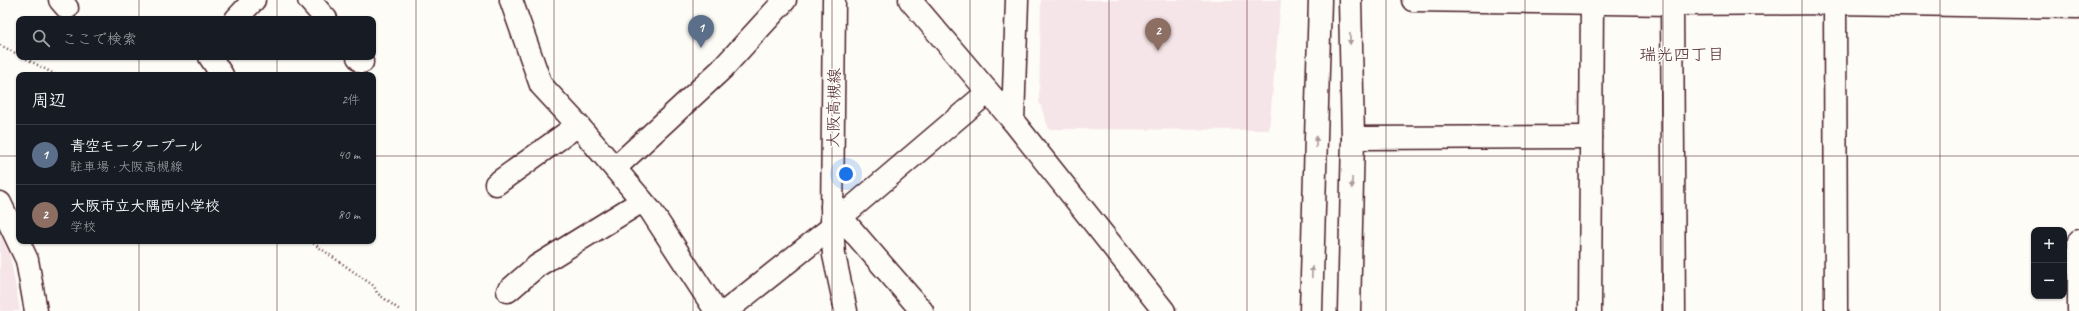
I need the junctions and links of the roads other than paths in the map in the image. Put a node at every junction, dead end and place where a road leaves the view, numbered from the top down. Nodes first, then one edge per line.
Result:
1 (254, 0) edge
2 (309, 0) edge
3 (511, 0) edge
4 (785, 0) edge
5 (834, 0) edge
6 (910, 0) edge
7 (1017, 0) edge
8 (1320, 0) edge
9 (1350, 0) edge
10 (1413, 0) edge
11 (1492, 0) edge
12 (1592, 1) edge
13 (1835, 2) edge
14 (1672, 4) junction
15 (2079, 7) edge
16 (239, 16) edge
17 (323, 16) edge
18 (212, 60) edge
19 (220, 72) edge
20 (988, 92) junction
21 (1013, 121) junction
22 (578, 125) junction
23 (1591, 137) junction
24 (1352, 138) junction
25 (614, 168) junction
26 (496, 184) dead end
27 (642, 201) junction
28 (0, 203) edge
29 (835, 217) junction
30 (16, 237) edge
31 (2079, 241) edge
32 (19, 244) edge
33 (508, 291) dead end
34 (728, 309) edge
35 (36, 311) edge
36 (846, 311) edge
37 (922, 311) edge
38 (1164, 311) edge
39 (1311, 311) edge
40 (1349, 311) edge
41 (1590, 311) edge
42 (1674, 311) edge
43 (1836, 311) edge
44 (2078, 311) edge

1 - 16 street
2 - 17 street
3 - 22 street
4 - 25 street
5 - 29 street, 大阪高槻線
6 - 20 street
7 - 21 street
39 -> 8 street
9 -> 24 street
10 - 11 street
11 - 12 street
12 - 14 street
12 - 23 street
13 - 14 street
13 - 15 street
13 - 43 street
14 - 42 street
18 - 19 street
20 - 21 street
20 - 29 street
21 - 38 street
22 - 25 street
22 - 26 street
23 - 24 street
23 - 41 street
24 -> 40 street
25 - 27 street
27 - 33 street
27 - 34 street
28 - 30 street
29 - 34 street
29 - 36 street, 大阪高槻線
29 - 37 street
31 - 44 street
32 - 35 street

